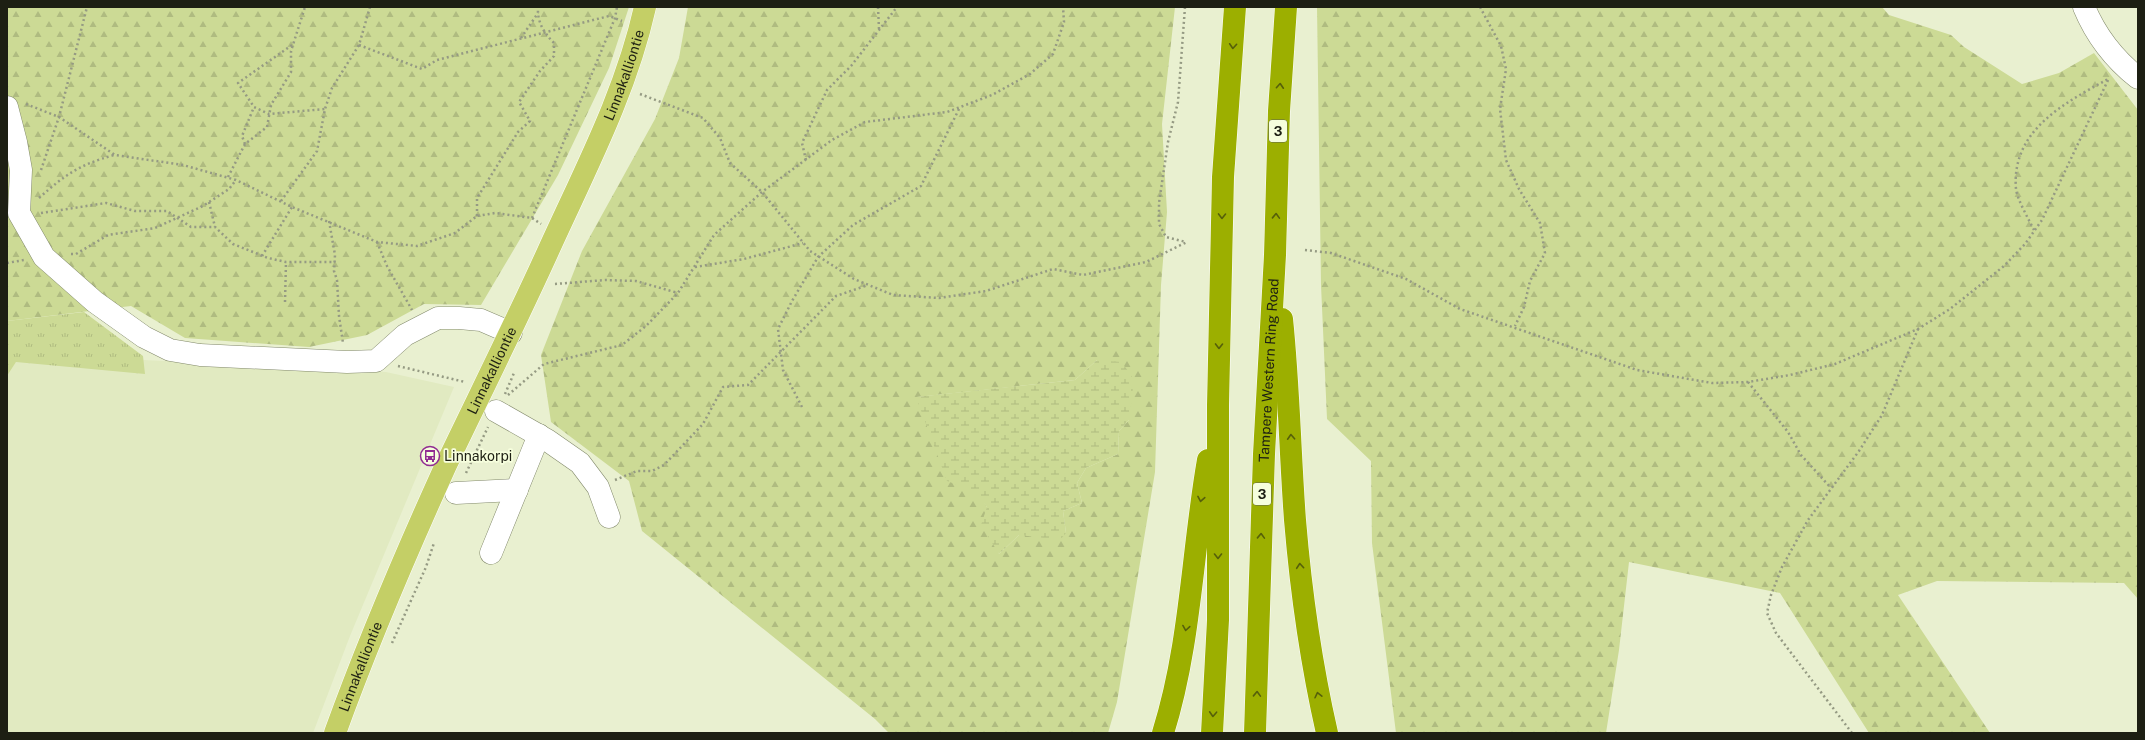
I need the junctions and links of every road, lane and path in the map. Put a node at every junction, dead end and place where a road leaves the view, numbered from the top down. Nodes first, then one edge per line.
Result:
1 (87, 7) edge
2 (305, 7) edge
3 (370, 7) edge
4 (538, 7) edge
5 (617, 7) edge
6 (878, 7) edge
7 (898, 7) edge
8 (1063, 7) edge
9 (1185, 7) edge
10 (1236, 7) edge
11 (1286, 7) edge
12 (1480, 7) edge
13 (2084, 7) edge
14 (538, 12) junction
15 (643, 15) edge
16 (615, 18) junction
17 (879, 29) junction
18 (544, 33) junction
19 (520, 39) junction
20 (293, 45) junction
21 (359, 45) junction
22 (2114, 72) junction
23 (2138, 78) edge
24 (640, 94) dead end
25 (15, 105) edge
26 (254, 107) junction
27 (960, 107) junction
28 (325, 109) junction
29 (270, 114) junction
30 (59, 117) junction
31 (245, 144) junction
32 (115, 155) junction
33 (806, 160) junction
34 (40, 174) dead end
35 (228, 178) junction
36 (236, 180) junction
37 (762, 192) junction
38 (209, 202) junction
39 (281, 202) junction
40 (292, 206) junction
41 (20, 215) junction
42 (478, 216) junction
43 (178, 218) junction
44 (532, 218) junction
45 (329, 221) junction
46 (215, 227) junction
47 (2034, 230) junction
48 (556, 234) junction
49 (377, 242) junction
50 (803, 243) junction
51 (1305, 250) dead end
52 (1274, 255) junction
53 (262, 256) junction
54 (44, 257) junction
55 (818, 257) junction
56 (286, 262) junction
57 (335, 262) junction
58 (695, 267) junction
59 (555, 284) dead end
60 (868, 284) junction
61 (678, 293) junction
62 (285, 302) dead end
63 (422, 326) junction
64 (1515, 326) junction
65 (1918, 329) junction
66 (512, 333) junction
67 (343, 344) dead end
68 (781, 353) junction
69 (376, 361) junction
70 (467, 382) dead end
71 (1748, 382) junction
72 (499, 406) joint
73 (1218, 406) junction
74 (802, 407) dead end
75 (539, 435) junction
76 (598, 487) junction
77 (1830, 488) junction
78 (517, 490) junction
79 (456, 493) dead end
80 (609, 517) dead end
81 (491, 553) dead end
82 (335, 733) edge
83 (1163, 733) edge
84 (1212, 733) edge
85 (1255, 733) edge
86 (1327, 733) edge
87 (1852, 733) edge

1 - 30 path
2 - 20 path
3 - 21 path
4 - 14 path
5 - 16 path
6 - 17 path
7 - 17 path
8 - 27 path
9 - 60 path
10 -> 73 highway
52 -> 11 highway, Tampere Western Ring Road / 3
12 - 64 path
13 - 22 lane
14 - 18 path
14 - 19 path
15 - 16 path
15 - 48 main road, Linnakalliontie
16 - 18 path
16 - 44 path
17 - 33 path
18 - 19 path
18 - 42 path
19 - 21 path
20 - 26 path
20 - 29 path
21 - 28 path
22 - 23 lane
22 - 47 path
22 - 47 path
24 - 37 path
25 - 30 path
25 - 41 lane
26 - 29 path
26 - 31 path
27 - 33 path
27 - 55 path
28 - 29 path
28 - 39 path
29 - 31 path
30 - 32 path
30 - 34 path
31 - 35 path
32 - 35 path
32 - 41 path
33 - 37 path
35 - 36 path
36 - 38 path
36 - 39 path
37 - 50 path
37 - 58 path
38 - 43 path
38 - 46 path
39 - 40 path
40 - 45 path
40 - 53 path
41 - 43 path
41 - 54 lane
42 - 44 path
42 - 49 path
43 - 46 path
43 - 54 path
44 - 48 path
45 - 49 path
45 - 57 path
46 - 53 path
47 - 65 path
48 - 66 main road, Linnakalliontie
49 - 63 path
50 - 55 path
50 - 58 path
51 - 64 path
85 -> 52 highway, Tampere Western Ring Road / 3
86 -> 52 highway
53 - 56 path
54 - 69 lane
55 - 60 path
55 - 68 path
56 - 57 path
56 - 62 path
57 - 67 path
58 - 61 path
59 - 61 path
60 - 68 path
61 - 72 path
63 - 66 lane
63 - 69 lane
64 - 71 path
65 - 71 path
65 - 77 path
66 - 82 main road, Linnakalliontie
68 - 74 path
68 - 76 path
69 - 70 path
71 - 77 path
72 - 75 lane
73 -> 83 highway
73 -> 84 highway
75 - 76 lane
75 - 78 lane
76 - 80 lane
77 - 87 path
78 - 79 lane
78 - 81 lane

